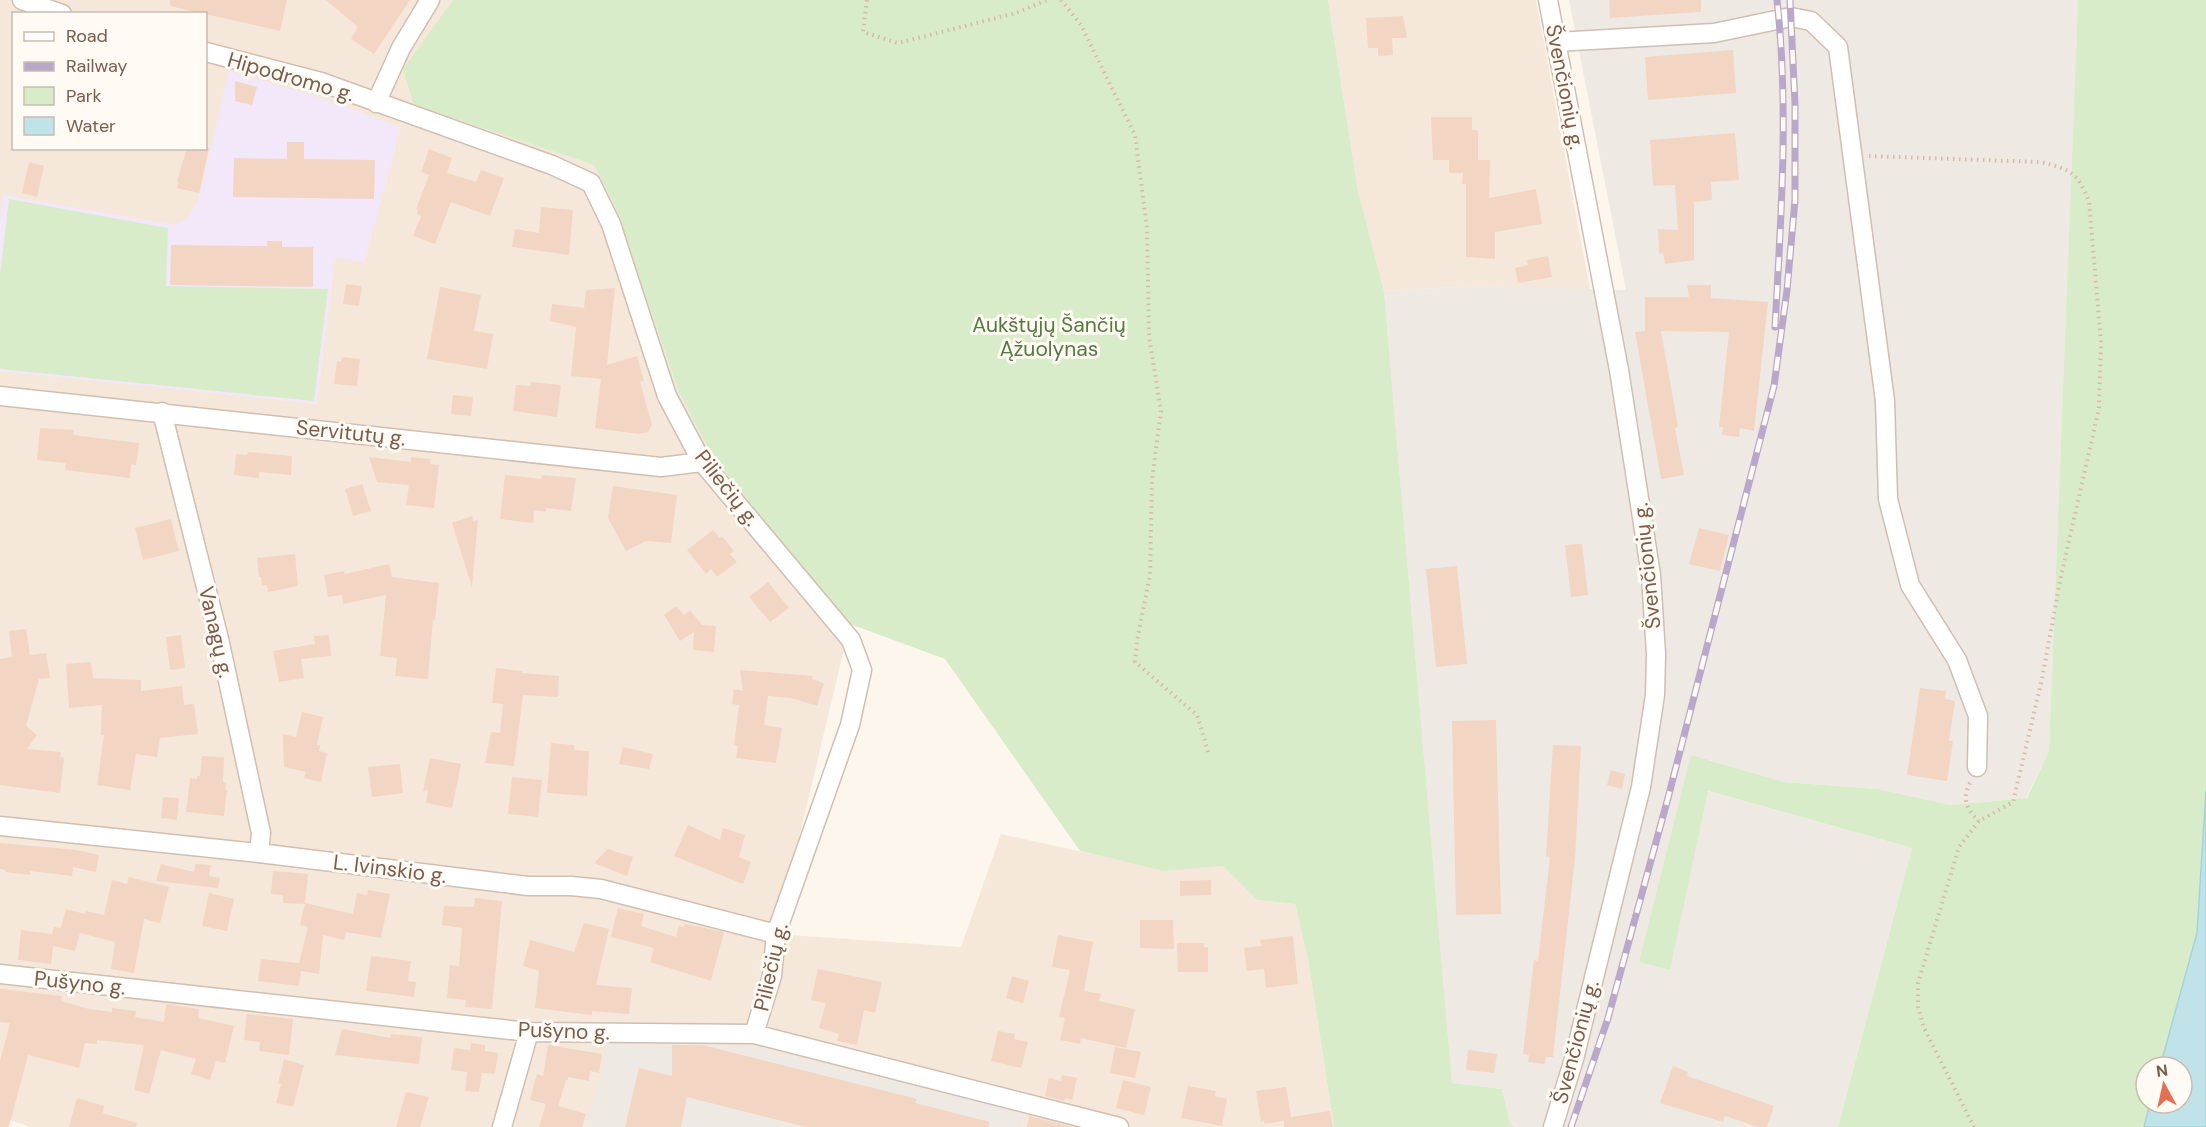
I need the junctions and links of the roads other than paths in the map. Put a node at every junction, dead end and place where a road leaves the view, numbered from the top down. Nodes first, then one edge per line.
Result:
1 (22, 0) edge
2 (430, 0) edge
3 (1548, 0) edge
4 (56, 12) edge
5 (1556, 42) junction
6 (207, 52) edge
7 (376, 103) junction
8 (0, 396) edge
9 (162, 412) junction
10 (702, 462) junction
11 (1977, 767) road end
12 (0, 826) edge
13 (259, 853) junction
14 (776, 934) junction
15 (0, 974) edge
16 (529, 1032) junction
17 (754, 1035) junction
18 (502, 1127) edge
19 (1119, 1127) edge
20 (1553, 1127) edge

1 - 4 street
2 - 7 street
3 - 5 street, Švenčionių g.
5 - 11 street
5 - 20 street, Švenčionių g.
6 - 7 street, Hipodromo g.
7 - 10 street, Piliečių g.
8 - 9 street, Servitutų g.
9 - 10 street, Servitutų g.
9 - 13 street, Vanagų g.
10 - 14 street, Piliečių g.
12 - 13 street, L. Ivinskio g.
13 - 14 street, L. Ivinskio g.
14 - 17 street, Piliečių g.
15 - 16 street, Pušyno g.
16 - 17 street, Pušyno g.
16 - 18 street
17 - 19 street, Pušyno g.

